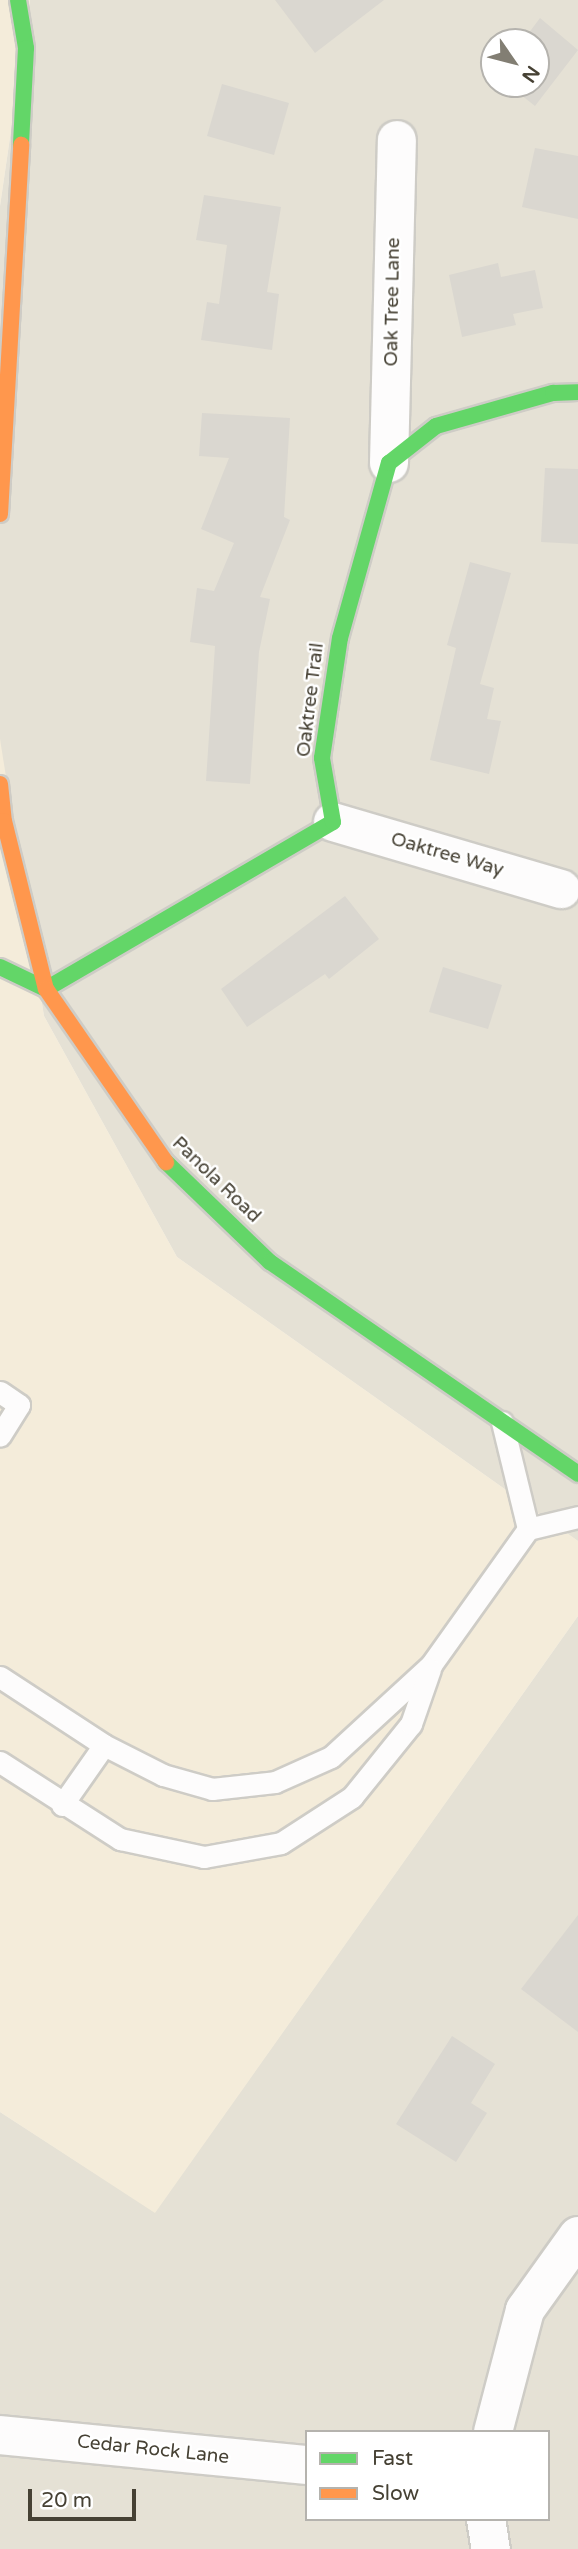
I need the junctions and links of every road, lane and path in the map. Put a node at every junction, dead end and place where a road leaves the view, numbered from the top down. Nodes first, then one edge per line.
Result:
1 (18, 0) edge
2 (397, 140) dead end
3 (7, 270) edge
4 (578, 392) edge
5 (389, 463) junction
6 (0, 514) edge
7 (0, 784) edge
8 (333, 822) junction
9 (20, 884) junction
10 (561, 889) dead end
11 (7, 898) dead end
12 (0, 967) edge
13 (46, 989) junction
14 (0, 1392) edge
15 (502, 1421) junction
16 (0, 1435) edge
17 (578, 1474) edge
18 (578, 1517) edge
19 (528, 1529) junction
20 (431, 1665) junction
21 (0, 1677) edge
22 (104, 1745) junction
23 (0, 1762) edge
24 (62, 1805) junction
25 (578, 2236) edge
26 (494, 2430) edge
27 (0, 2435) edge
28 (305, 2465) edge
29 (486, 2521) edge
30 (491, 2549) edge

1 - 3 main road
2 - 5 street, Oak Tree Lane
3 - 6 main road
4 - 5 main road
5 - 8 main road, Oaktree Trail
7 - 9 main road, Panola Road
8 - 10 street, Oaktree Way
8 - 13 main road
9 - 11 main road
9 - 13 main road, Panola Road
12 - 13 main road
13 - 15 main road, Panola Road
14 - 16 lane
15 - 17 main road, Panola Road
15 - 19 lane
18 - 19 lane
19 - 20 lane
20 - 22 lane
20 - 24 lane
21 - 22 lane
22 - 24 lane
23 - 24 lane
25 - 26 street
27 - 28 street, Cedar Rock Lane
29 - 30 street

